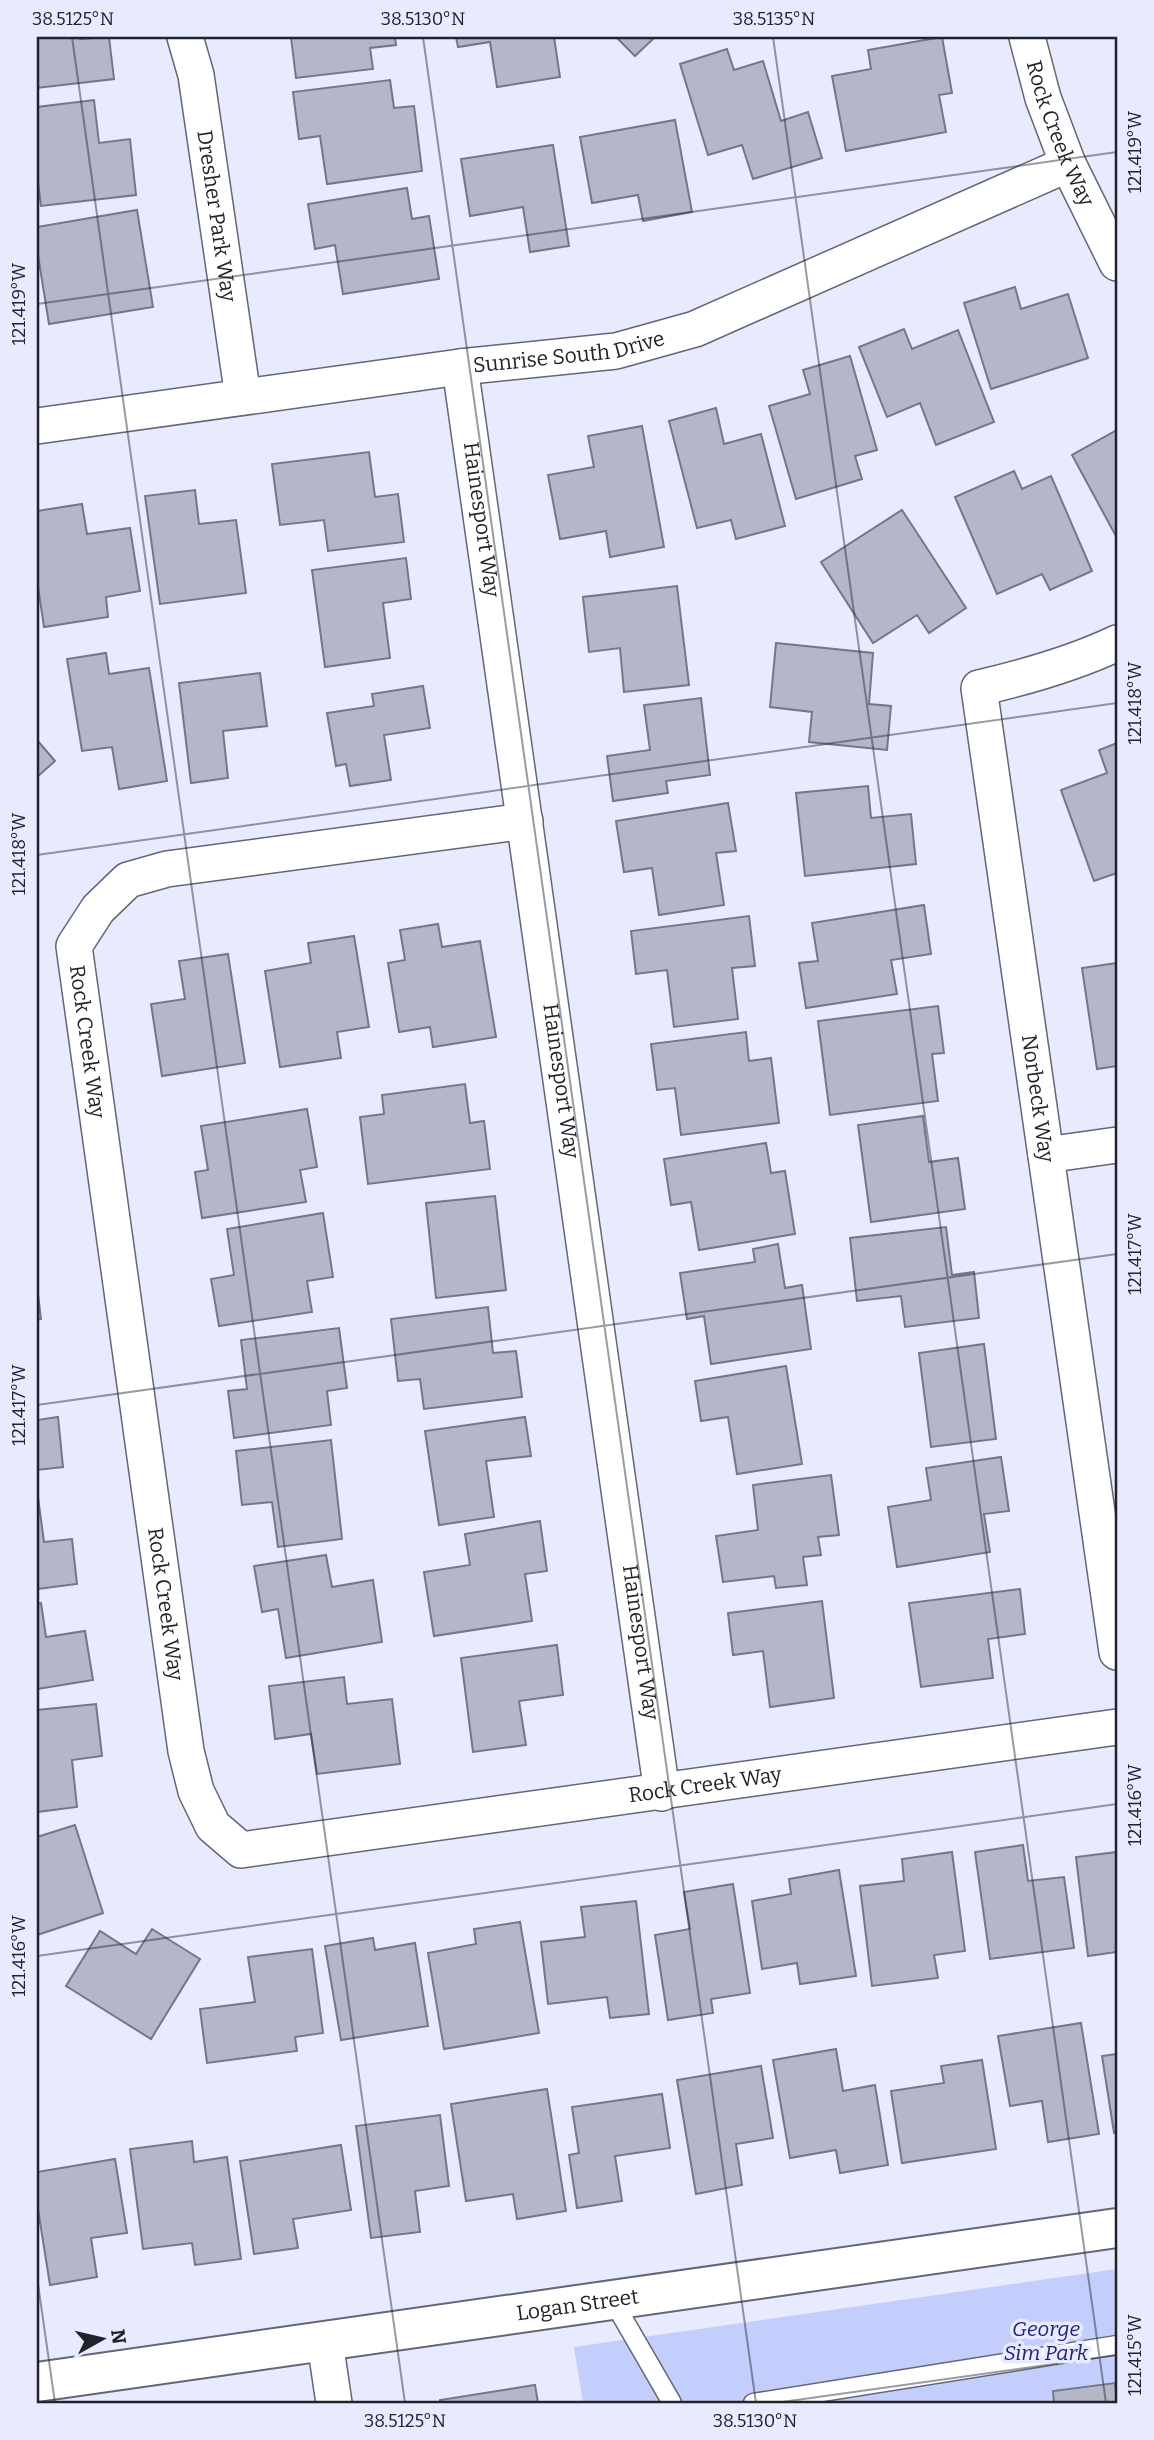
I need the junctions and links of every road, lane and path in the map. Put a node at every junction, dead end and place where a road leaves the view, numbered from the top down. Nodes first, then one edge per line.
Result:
1 (185, 37) edge
2 (1027, 37) edge
3 (1068, 164) junction
4 (1117, 262) edge
5 (460, 367) junction
6 (243, 397) junction
7 (37, 426) edge
8 (1117, 643) edge
9 (526, 821) junction
10 (1117, 1145) edge
11 (1046, 1155) junction
12 (1117, 1652) edge
13 (1117, 1727) edge
14 (662, 1793) junction
15 (1117, 2228) edge
16 (613, 2301) junction
17 (325, 2342) junction
18 (1117, 2345) edge
19 (37, 2382) edge
20 (334, 2403) edge
21 (672, 2403) edge
22 (753, 2403) edge

1 - 6 street, Dresher Park Way
2 - 3 street, Rock Creek Way
3 - 4 street, Rock Creek Way
3 - 5 street, Sunrise South Drive
5 - 6 street, Sunrise South Drive
5 - 9 street, Hainesport Way
6 - 7 street, Sunrise South Drive
8 - 11 street, Norbeck Way
9 - 14 street, Hainesport Way
9 - 14 street, Rock Creek Way
10 - 11 street
11 - 12 street, Norbeck Way
13 - 14 street, Rock Creek Way
15 - 16 street, Logan Street
16 - 17 street, Logan Street
16 - 21 lane
17 - 19 street, Logan Street
17 - 20 street
18 - 22 lane

